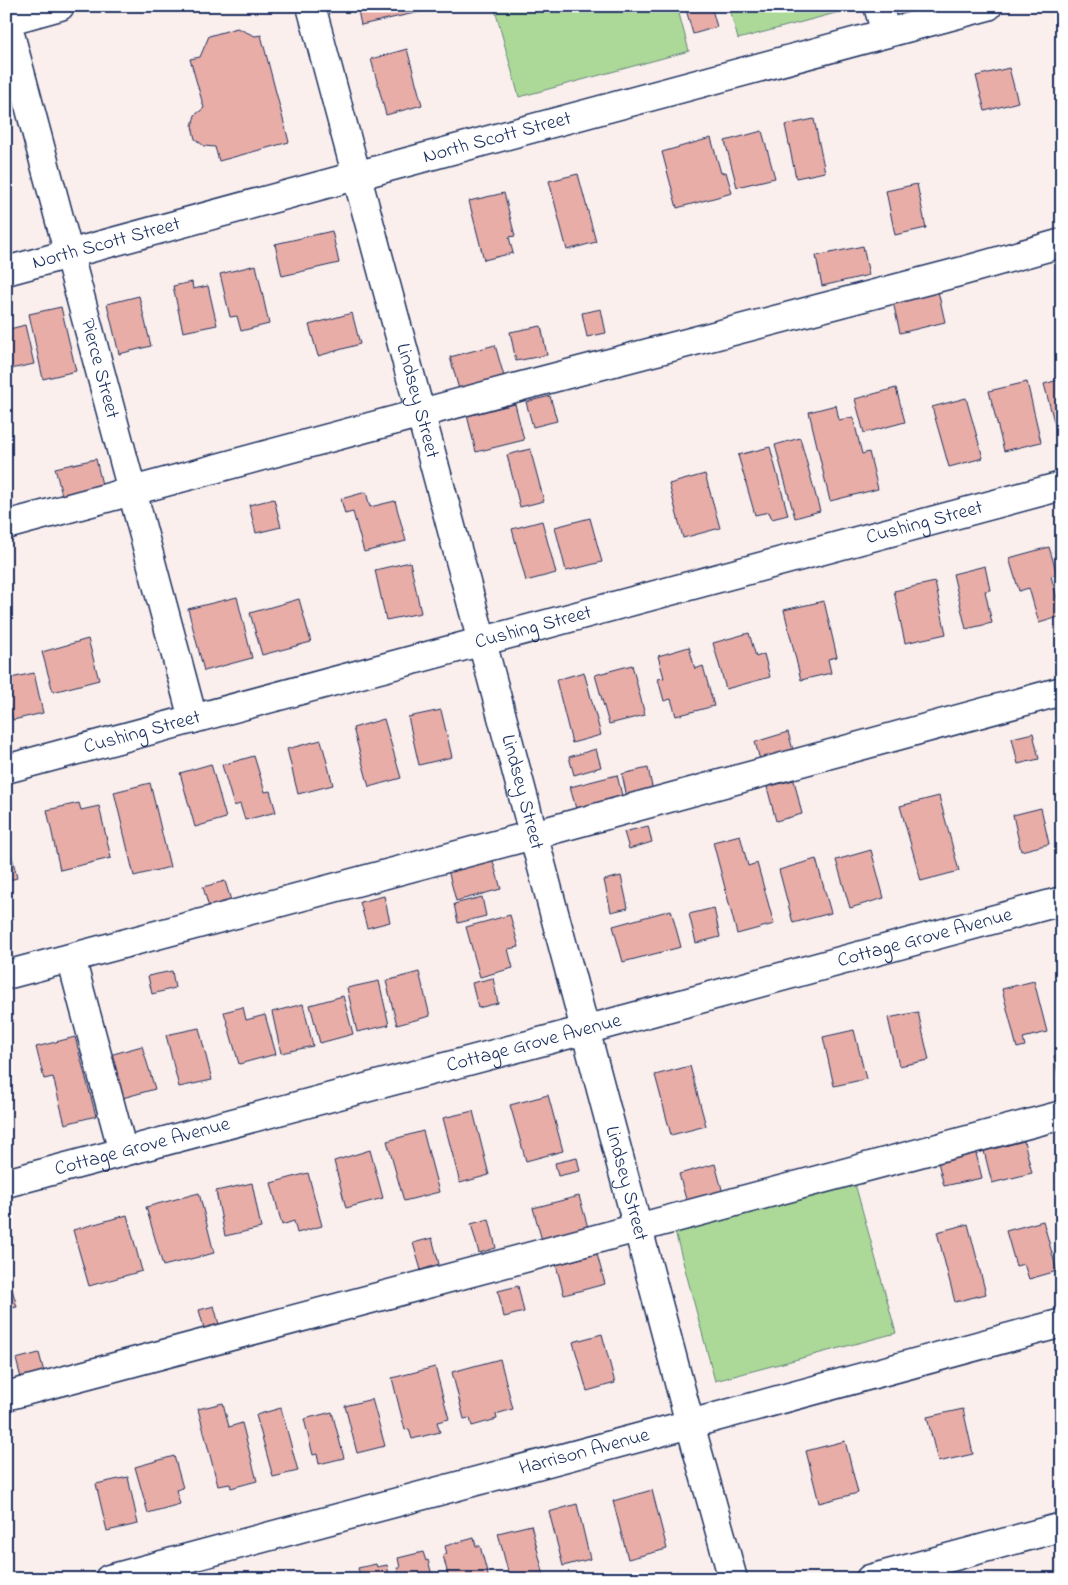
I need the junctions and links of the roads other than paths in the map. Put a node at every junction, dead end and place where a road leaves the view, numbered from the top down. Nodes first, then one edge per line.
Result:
1 (60, 6) edge
2 (311, 6) edge
3 (878, 6) edge
4 (988, 6) edge
5 (6, 20) edge
6 (886, 33) junction
7 (357, 175) junction
8 (1062, 243) edge
9 (69, 255) junction
10 (6, 271) edge
11 (421, 414) junction
12 (1062, 486) edge
13 (132, 491) junction
14 (6, 524) edge
15 (482, 642) junction
16 (1062, 691) edge
17 (194, 719) junction
18 (6, 769) edge
19 (533, 835) junction
20 (1062, 901) edge
21 (71, 958) junction
22 (6, 975) edge
23 (585, 1030) junction
24 (1062, 1115) edge
25 (123, 1152) junction
26 (6, 1183) edge
27 (638, 1229) junction
28 (1062, 1323) edge
29 (6, 1396) edge
30 (690, 1424) junction
31 (1062, 1528) edge
32 (109, 1579) edge
33 (733, 1579) edge
34 (870, 1579) edge

1 - 5 street
2 - 7 street, Lindsey Street
3 - 6 street
4 - 6 street, North Scott Street
5 - 9 street, Pierce Street
6 - 7 street, North Scott Street
7 - 9 street, North Scott Street
7 - 11 street, Lindsey Street
8 - 11 street
9 - 10 street, North Scott Street
9 - 13 street, Pierce Street
11 - 13 street
11 - 15 street, Lindsey Street
12 - 15 street, Cushing Street
13 - 14 street
13 - 17 street, Pierce Street
15 - 17 street, Cushing Street
15 - 19 street, Lindsey Street
16 - 19 street
17 - 18 street, Cushing Street
19 - 21 street
19 - 23 street, Lindsey Street
20 - 23 street, Cottage Grove Avenue
21 - 22 street
21 - 25 street
23 - 25 street, Cottage Grove Avenue
23 - 27 street, Lindsey Street
24 - 27 street
25 - 26 street, Cottage Grove Avenue
27 - 29 street
27 - 30 street, Lindsey Street
28 - 30 street, Harrison Avenue
30 - 32 street, Harrison Avenue
30 - 33 street, Lindsey Street
31 - 34 street

